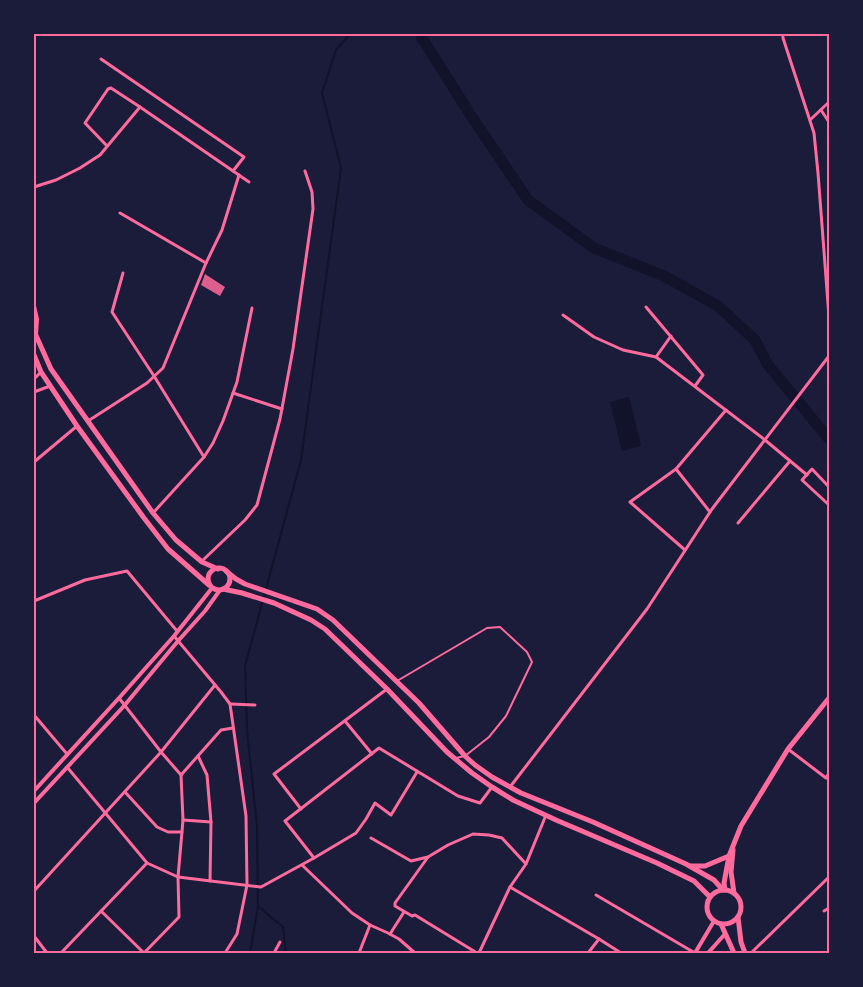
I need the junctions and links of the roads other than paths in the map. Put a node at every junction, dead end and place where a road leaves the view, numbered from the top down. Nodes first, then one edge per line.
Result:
1 (783, 34) edge
2 (101, 59) dead end
3 (829, 102) edge
4 (140, 107) junction
5 (821, 110) junction
6 (810, 120) junction
7 (829, 122) edge
8 (107, 146) junction
9 (233, 171) junction
10 (306, 171) dead end
11 (239, 175) junction
12 (249, 182) dead end
13 (34, 187) edge
14 (120, 213) dead end
15 (206, 263) junction
16 (123, 273) dead end
17 (828, 278) edge
18 (34, 306) edge
19 (646, 307) dead end
20 (252, 308) dead end
21 (563, 315) dead end
22 (829, 317) edge
23 (34, 334) edge
24 (670, 336) junction
25 (34, 355) edge
26 (829, 356) edge
27 (656, 357) junction
28 (41, 372) junction
29 (154, 376) junction
30 (34, 380) edge
31 (50, 386) junction
32 (695, 386) junction
33 (34, 392) edge
34 (233, 392) junction
35 (282, 409) junction
36 (726, 410) junction
37 (88, 421) junction
38 (77, 426) junction
39 (766, 440) junction
40 (204, 457) junction
41 (790, 461) junction
42 (34, 462) edge
43 (676, 469) junction
44 (807, 474) junction
45 (829, 487) edge
46 (829, 506) edge
47 (710, 512) junction
48 (153, 513) junction
49 (738, 523) dead end
50 (685, 550) junction
51 (202, 562) junction
52 (218, 569) junction
53 (226, 571) junction
54 (211, 586) junction
55 (221, 590) junction
56 (34, 601) edge
57 (177, 631) junction
58 (174, 636) junction
59 (178, 641) junction
60 (397, 681) junction
61 (215, 685) junction
62 (387, 689) junction
63 (119, 698) junction
64 (829, 698) edge
65 (230, 704) junction
66 (255, 705) dead end
67 (124, 706) junction
68 (34, 715) edge
69 (345, 721) junction
70 (233, 728) junction
71 (788, 749) junction
72 (161, 752) junction
73 (67, 754) junction
74 (372, 754) junction
75 (198, 756) junction
76 (465, 756) junction
77 (454, 758) junction
78 (67, 767) junction
79 (417, 772) junction
80 (829, 774) edge
81 (181, 776) junction
82 (828, 779) edge
83 (492, 787) junction
84 (510, 788) junction
85 (34, 791) edge
86 (125, 792) junction
87 (34, 804) edge
88 (301, 809) junction
89 (105, 814) junction
90 (546, 815) junction
91 (183, 820) junction
92 (211, 822) junction
93 (182, 832) junction
94 (370, 838) dead end
95 (733, 844) junction
96 (729, 856) junction
97 (428, 857) junction
98 (314, 858) junction
99 (147, 863) junction
100 (526, 864) junction
101 (302, 865) junction
102 (691, 866) junction
103 (178, 878) junction
104 (829, 878) edge
105 (210, 881) junction
106 (247, 885) junction
107 (510, 887) junction
108 (724, 890) junction
109 (34, 891) edge
110 (734, 893) junction
111 (596, 895) dead end
112 (710, 897) junction
113 (829, 908) edge
114 (101, 911) junction
115 (824, 911) dead end
116 (404, 912) junction
117 (738, 917) junction
118 (714, 921) junction
119 (720, 924) junction
120 (370, 925) junction
121 (390, 934) junction
122 (725, 934) junction
123 (34, 936) edge
124 (599, 939) junction
125 (280, 942) dead end
126 (47, 953) edge
127 (60, 953) edge
128 (144, 953) edge
129 (225, 953) edge
130 (274, 953) edge
131 (359, 953) edge
132 (415, 953) edge
133 (478, 953) edge
134 (588, 953) edge
135 (620, 953) edge
136 (695, 953) edge
137 (708, 953) edge
138 (734, 953) edge
139 (745, 953) edge
140 (751, 953) edge

1 - 6 street
2 - 9 street
3 - 5 street
4 - 8 street
4 - 8 street
4 - 9 street
5 - 6 street
5 - 7 street
6 - 17 street
8 - 13 street
9 - 11 street
10 - 35 street
11 - 12 street
11 - 15 street
14 - 15 street
15 - 29 street
16 - 29 street
17 - 22 street
18 - 23 street
19 - 24 street
20 - 34 street
21 - 27 street
23 - 37 main road
24 - 27 street
24 - 32 street
25 - 28 main road
26 - 39 street
27 - 32 street
28 - 30 street
28 - 31 main road
29 - 37 street
29 - 40 street
31 - 33 street
31 - 38 main road
32 - 36 street
34 - 35 street
34 - 40 street
35 - 51 street
36 - 39 street
36 - 43 street
37 - 48 main road
38 - 42 street
38 - 54 main road
39 - 41 street
39 - 47 street
40 - 48 street
41 - 44 street
41 - 49 street
43 - 47 street
43 - 50 street
44 - 45 street
44 - 46 street
47 - 50 street
48 - 51 main road
50 - 84 street
51 - 52 main road
52 - 53 main road
52 - 54 main road
53 - 55 main road
53 - 60 main road
54 - 55 main road
54 - 57 street
55 - 59 street
55 - 62 main road
56 - 57 street
57 - 58 street
58 - 59 street
58 - 63 street
59 - 61 street
59 - 67 street
60 - 76 main road
60 - 76 lane
61 - 65 street
61 - 72 street
62 - 69 street
62 - 77 main road
63 - 67 street
63 - 73 street
64 - 71 main road
65 - 66 street
65 - 70 street
67 - 72 street
67 - 78 street
68 - 73 street
69 - 74 street
69 - 88 street
70 - 75 street
70 - 106 street
71 - 82 street
71 - 95 main road
72 - 81 street
72 - 86 street
73 - 85 street
74 - 79 street
74 - 88 street
75 - 81 street
75 - 92 street
76 - 77 lane
76 - 84 main road
77 - 83 main road
78 - 87 street
78 - 89 street
79 - 83 street
79 - 98 street
80 - 82 street
81 - 91 street
83 - 90 main road
84 - 102 main road
86 - 89 street
86 - 93 street
88 - 98 street
89 - 99 street
89 - 109 street
90 - 100 street
90 - 112 main road
91 - 92 street
91 - 93 street
92 - 105 street
93 - 103 street
94 - 97 street
95 - 96 main road
95 - 110 main road
96 - 102 main road
96 - 108 main road
97 - 100 street
97 - 116 street
98 - 101 street
99 - 103 street
99 - 114 street
100 - 107 street
101 - 106 street
101 - 120 street
102 - 108 main road
103 - 105 street
103 - 128 street
104 - 140 street
105 - 106 street
106 - 129 street
107 - 124 street
107 - 133 street
108 - 110 main road
108 - 112 main road
110 - 117 main road
111 - 136 street
112 - 118 main road
113 - 115 street
114 - 127 street
114 - 128 street
116 - 121 street
116 - 133 street
117 - 119 main road
117 - 139 main road
118 - 119 main road
118 - 136 street
119 - 122 main road
120 - 121 street
120 - 131 street
121 - 132 street
122 - 137 street
122 - 138 main road
123 - 126 street
124 - 134 street
124 - 135 street
125 - 130 street

